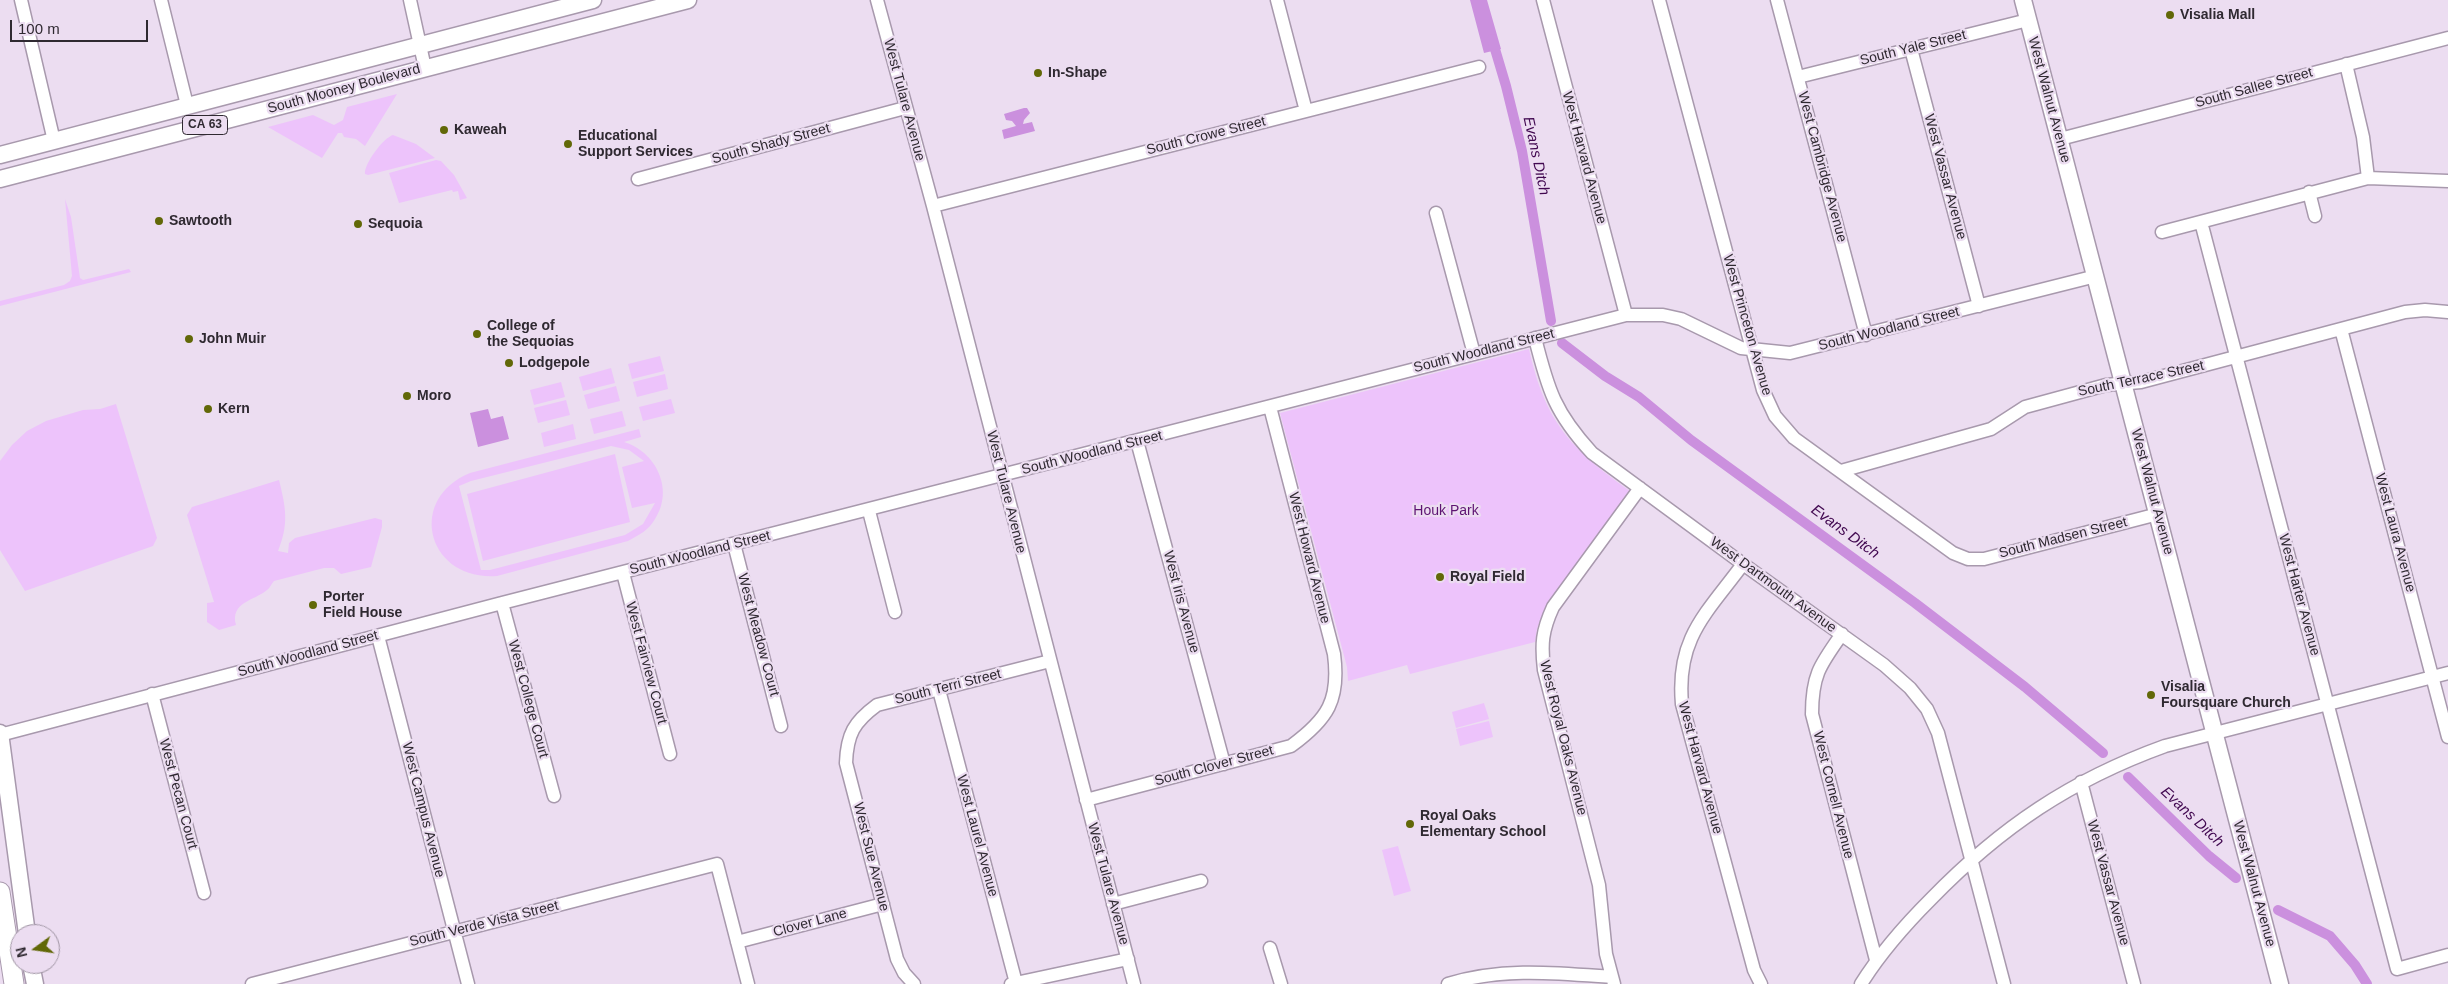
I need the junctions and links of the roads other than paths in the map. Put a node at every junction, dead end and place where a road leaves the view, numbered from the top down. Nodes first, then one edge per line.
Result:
1 (21, 0) edge
2 (162, 0) edge
3 (410, 0) edge
4 (593, 0) edge
5 (688, 0) edge
6 (877, 0) edge
7 (1278, 0) edge
8 (1543, 0) edge
9 (1659, 0) edge
10 (1777, 0) edge
11 (2023, 0) edge
12 (2028, 20) junction
13 (2448, 38) edge
14 (420, 45) junction
15 (1911, 49) junction
16 (2346, 64) junction
17 (1479, 67) dead end
18 (425, 68) junction
19 (1798, 77) junction
20 (187, 105) junction
21 (905, 108) junction
22 (1306, 111) junction
23 (2060, 139) junction
24 (54, 141) junction
25 (0, 155) edge
26 (2368, 178) junction
27 (0, 179) edge
28 (638, 179) dead end
29 (2448, 181) edge
30 (2309, 192) junction
31 (933, 206) junction
32 (1436, 213) dead end
33 (2315, 216) dead end
34 (2200, 222) junction
35 (2162, 232) dead end
36 (2096, 276) junction
37 (1979, 306) junction
38 (2448, 312) edge
39 (1626, 316) junction
40 (2341, 329) junction
41 (1866, 335) junction
42 (1535, 338) junction
43 (1751, 350) junction
44 (1474, 354) junction
45 (2236, 357) junction
46 (2123, 382) junction
47 (1270, 407) junction
48 (1137, 441) junction
49 (1841, 471) junction
50 (1002, 476) junction
51 (1640, 488) junction
52 (868, 511) junction
53 (2158, 514) junction
54 (734, 544) junction
55 (1968, 559) joint
56 (1743, 564) junction
57 (622, 573) junction
58 (502, 603) junction
59 (895, 612) dead end
60 (1842, 634) junction
61 (378, 636) junction
62 (1050, 661) junction
63 (2448, 673) edge
64 (2433, 677) junction
65 (939, 690) junction
66 (152, 694) junction
67 (2327, 703) junction
68 (1328, 710) joint
69 (781, 726) dead end
70 (855, 727) joint
71 (2215, 732) junction
72 (0, 734) edge
73 (2448, 737) edge
74 (670, 754) dead end
75 (1224, 764) junction
76 (2081, 782) junction
77 (554, 796) dead end
78 (1086, 800) junction
79 (1972, 859) junction
80 (1201, 881) dead end
81 (0, 892) edge
82 (204, 893) dead end
83 (883, 904) junction
84 (1113, 904) junction
85 (26, 924) edge
86 (454, 932) junction
87 (736, 942) junction
88 (1270, 948) dead end
89 (2448, 955) edge
90 (1128, 959) junction
91 (1876, 960) junction
92 (0, 978) edge
93 (1486, 979) edge
94 (1613, 980) edge
95 (1014, 983) edge
96 (2, 984) edge
97 (14, 984) edge
98 (252, 984) edge
99 (468, 984) edge
100 (748, 984) edge
101 (914, 984) edge
102 (1134, 984) edge
103 (1281, 984) edge
104 (1448, 984) edge
105 (1761, 984) edge
106 (1861, 984) edge
107 (2004, 984) edge
108 (2134, 984) edge
109 (2280, 984) edge

1 - 24 street
2 - 20 street
3 - 14 street
4 - 14 main road, South Mooney Boulevard / CA 63
5 - 18 main road, South Mooney Boulevard / CA 63
6 - 21 street, West Tulare Avenue
7 - 22 street
8 - 39 street, West Harvard Avenue
9 - 43 street, West Princeton Avenue
10 - 19 street, West Cambridge Avenue
11 - 12 main road, West Walnut Avenue
12 - 15 street, South Yale Street
12 - 23 main road, West Walnut Avenue
13 - 16 street, South Sallee Street
14 - 18 street
14 - 20 main road, South Mooney Boulevard / CA 63
15 - 19 street, South Yale Street
15 - 37 street, West Vassar Avenue
16 - 23 street, South Sallee Street
16 - 26 street
17 - 22 street, South Crowe Street
18 - 27 main road, South Mooney Boulevard / CA 63
19 - 41 street, West Cambridge Avenue
20 - 24 main road, South Mooney Boulevard / CA 63
21 - 28 street, South Shady Street
21 - 31 street, West Tulare Avenue
22 - 31 street, South Crowe Street
23 - 36 main road, West Walnut Avenue
24 - 25 main road, South Mooney Boulevard / CA 63
26 - 29 street
26 - 30 street
30 - 33 street
30 - 34 street
31 - 50 street, West Tulare Avenue
32 - 44 street
34 - 35 street
34 - 45 street, West Harter Avenue
36 - 37 street, South Woodland Street
36 - 46 main road, West Walnut Avenue
37 - 41 street, South Woodland Street
38 - 40 street, South Terrace Street
39 - 42 street, South Woodland Street
39 - 43 street, South Woodland Street
40 - 45 street, South Terrace Street
40 - 64 street, West Laura Avenue
41 - 43 street, South Woodland Street
42 - 44 street, South Woodland Street
42 - 51 street, West Dartmouth Avenue
43 - 49 street, West Princeton Avenue
44 - 47 street, South Woodland Street
45 - 46 street, South Terrace Street
45 - 67 street, West Harter Avenue
46 - 49 street, South Terrace Street
46 - 53 main road, West Walnut Avenue
47 - 48 street, South Woodland Street
47 - 68 street, West Howard Avenue
48 - 50 street, South Woodland Street
48 - 75 street, West Iris Avenue
49 - 55 street, West Princeton Avenue
50 - 52 street, South Woodland Street
50 - 62 street, West Tulare Avenue
51 - 56 street, West Dartmouth Avenue
51 - 94 street, West Royal Oaks Avenue
52 - 54 street, South Woodland Street
52 - 59 street
53 - 55 street, South Madsen Street
53 - 71 main road, West Walnut Avenue
54 - 57 street, South Woodland Street
54 - 69 street, West Meadow Court
56 - 60 street, West Dartmouth Avenue
56 - 105 street, West Harvard Avenue
57 - 58 street, South Woodland Street
57 - 74 street, West Fairview Court
58 - 61 street, South Woodland Street
58 - 77 street, West College Court
60 - 79 street, West Dartmouth Avenue
60 - 91 street, West Cornell Avenue
61 - 66 street, South Woodland Street
61 - 86 street, West Campus Avenue
62 - 65 street, South Terri Street
62 - 78 street, West Tulare Avenue
63 - 64 street
64 - 67 street
64 - 73 street, West Laura Avenue
65 - 70 street, South Terri Street
65 - 95 street, West Laurel Avenue
66 - 72 street, South Woodland Street
66 - 82 street, West Pecan Court
67 - 71 street
67 - 89 street, West Harter Avenue
68 - 75 street, South Clover Street
70 - 83 street, West Sue Avenue
71 - 76 street
71 - 109 main road, West Walnut Avenue
72 - 85 main road
75 - 78 street, South Clover Street
76 - 79 street
76 - 108 street, West Vassar Avenue
78 - 84 street, West Tulare Avenue
79 - 91 street
79 - 107 street
80 - 84 street
81 - 97 highway
83 - 87 street, Clover Lane
83 - 101 street, West Sue Avenue
84 - 90 street, West Tulare Avenue
86 - 87 street, South Verde Vista Street
86 - 98 street, South Verde Vista Street
86 - 99 street, West Campus Avenue
87 - 100 street
88 - 103 street
90 - 95 street
90 - 102 street, West Tulare Avenue
91 - 106 street
92 - 96 highway
93 - 94 street
93 - 104 street

